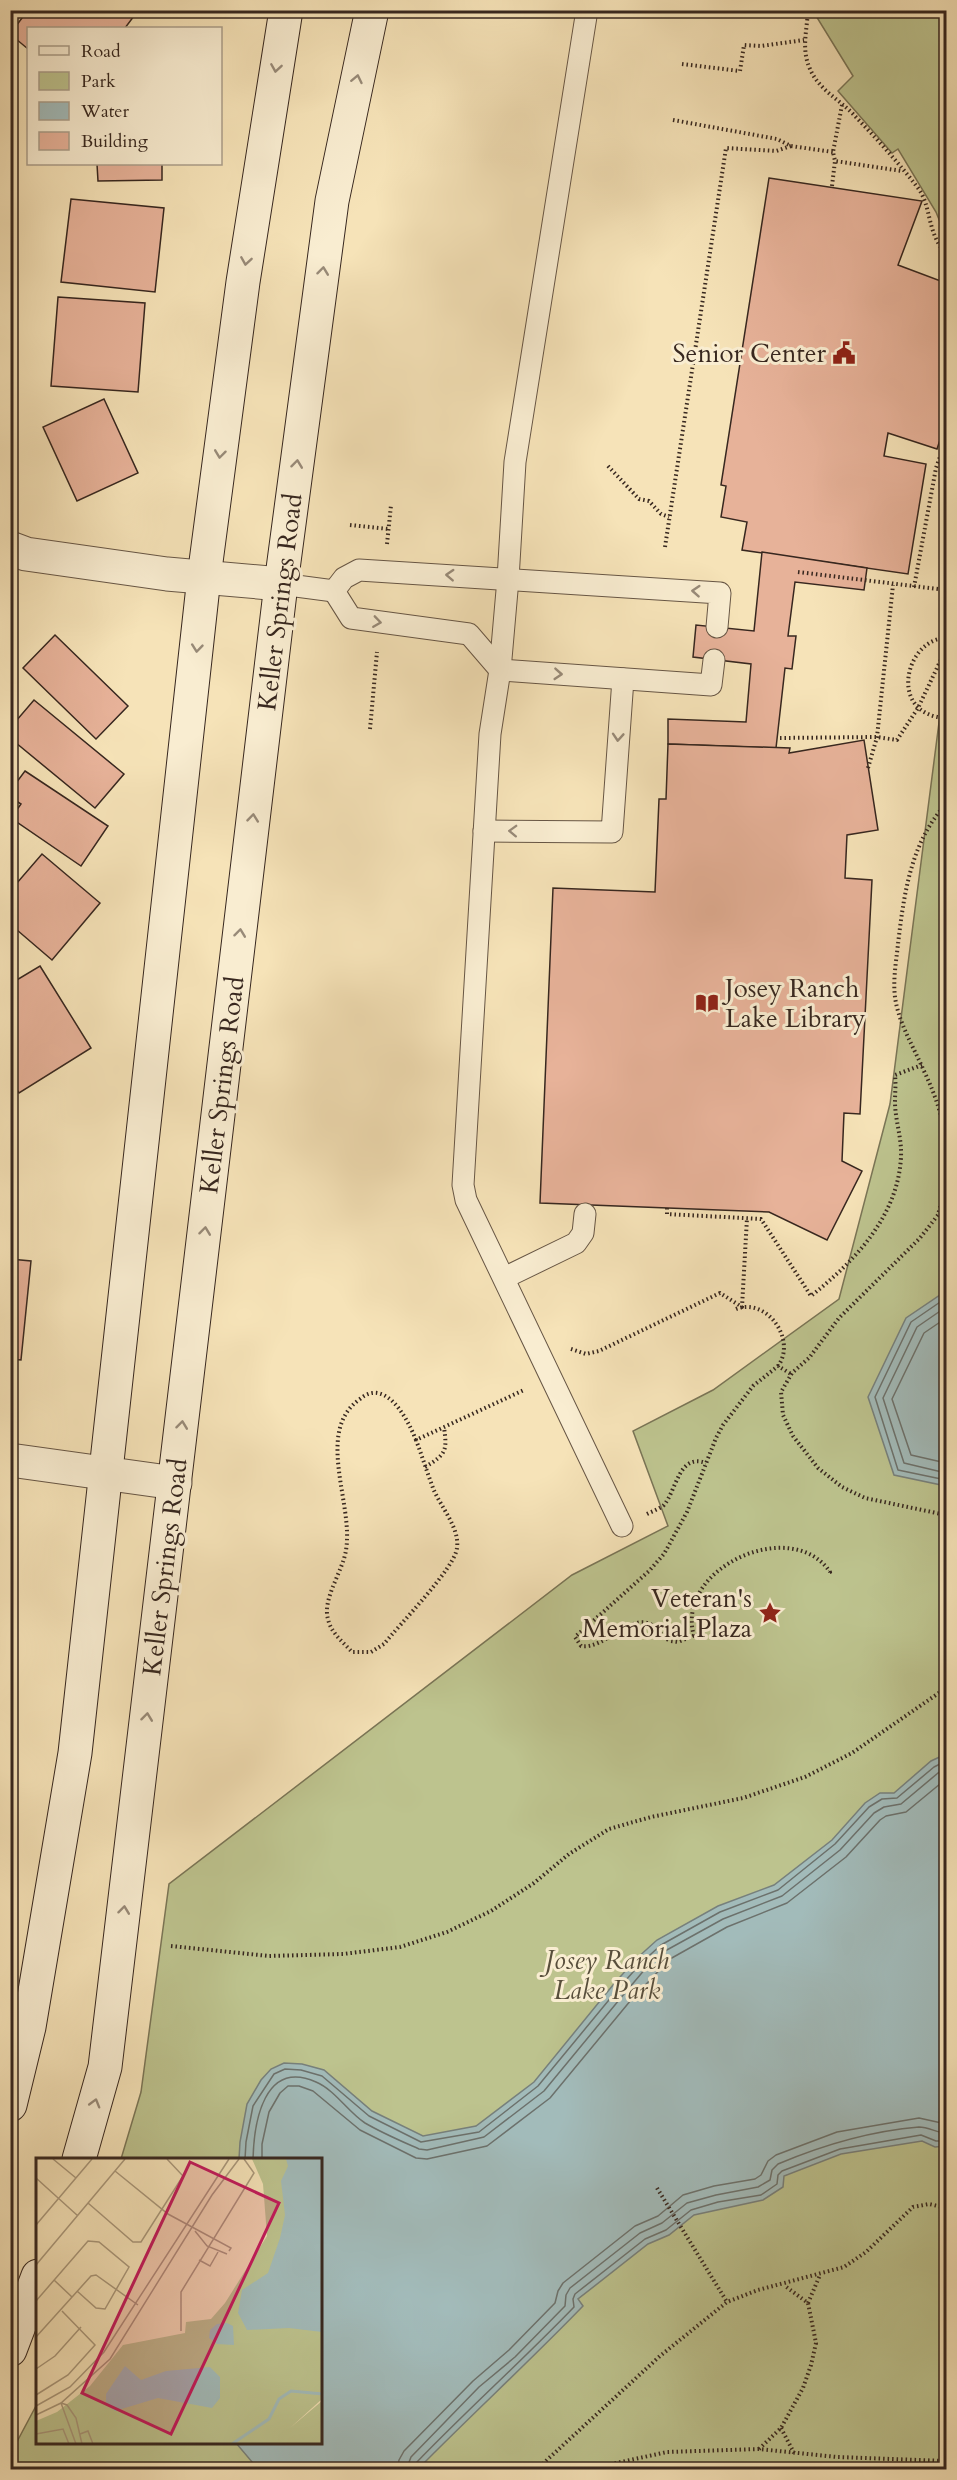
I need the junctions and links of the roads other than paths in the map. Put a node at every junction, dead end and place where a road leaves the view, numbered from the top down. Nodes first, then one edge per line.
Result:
1 (286, 10) edge
2 (372, 10) edge
3 (587, 10) edge
4 (10, 548) edge
5 (204, 577) junction
6 (508, 579) junction
7 (281, 584) junction
8 (334, 591) junction
9 (717, 627) dead end
10 (714, 660) dead end
11 (500, 670) junction
12 (623, 679) junction
13 (484, 831) junction
14 (585, 1214) dead end
15 (504, 1278) junction
16 (10, 1460) edge
17 (107, 1474) junction
18 (175, 1483) junction
19 (622, 1526) road end
20 (10, 2105) edge
21 (79, 2158) edge
22 (36, 2281) edge
23 (10, 2350) edge

1 -> 5 main road
7 -> 2 main road, Keller Springs Road
3 - 6 lane
4 - 5 main road
5 - 7 main road
5 -> 17 main road
6 -> 8 lane
9 -> 6 lane
6 - 11 lane
7 - 8 lane
18 -> 7 main road, Keller Springs Road
8 -> 11 lane
10 - 12 lane
11 -> 12 lane
11 - 13 lane
12 -> 13 lane
13 - 15 lane
14 - 15 lane
15 - 19 lane
16 - 17 main road
17 - 18 main road
17 - 20 main road
21 -> 18 main road, Keller Springs Road
22 - 23 main road

